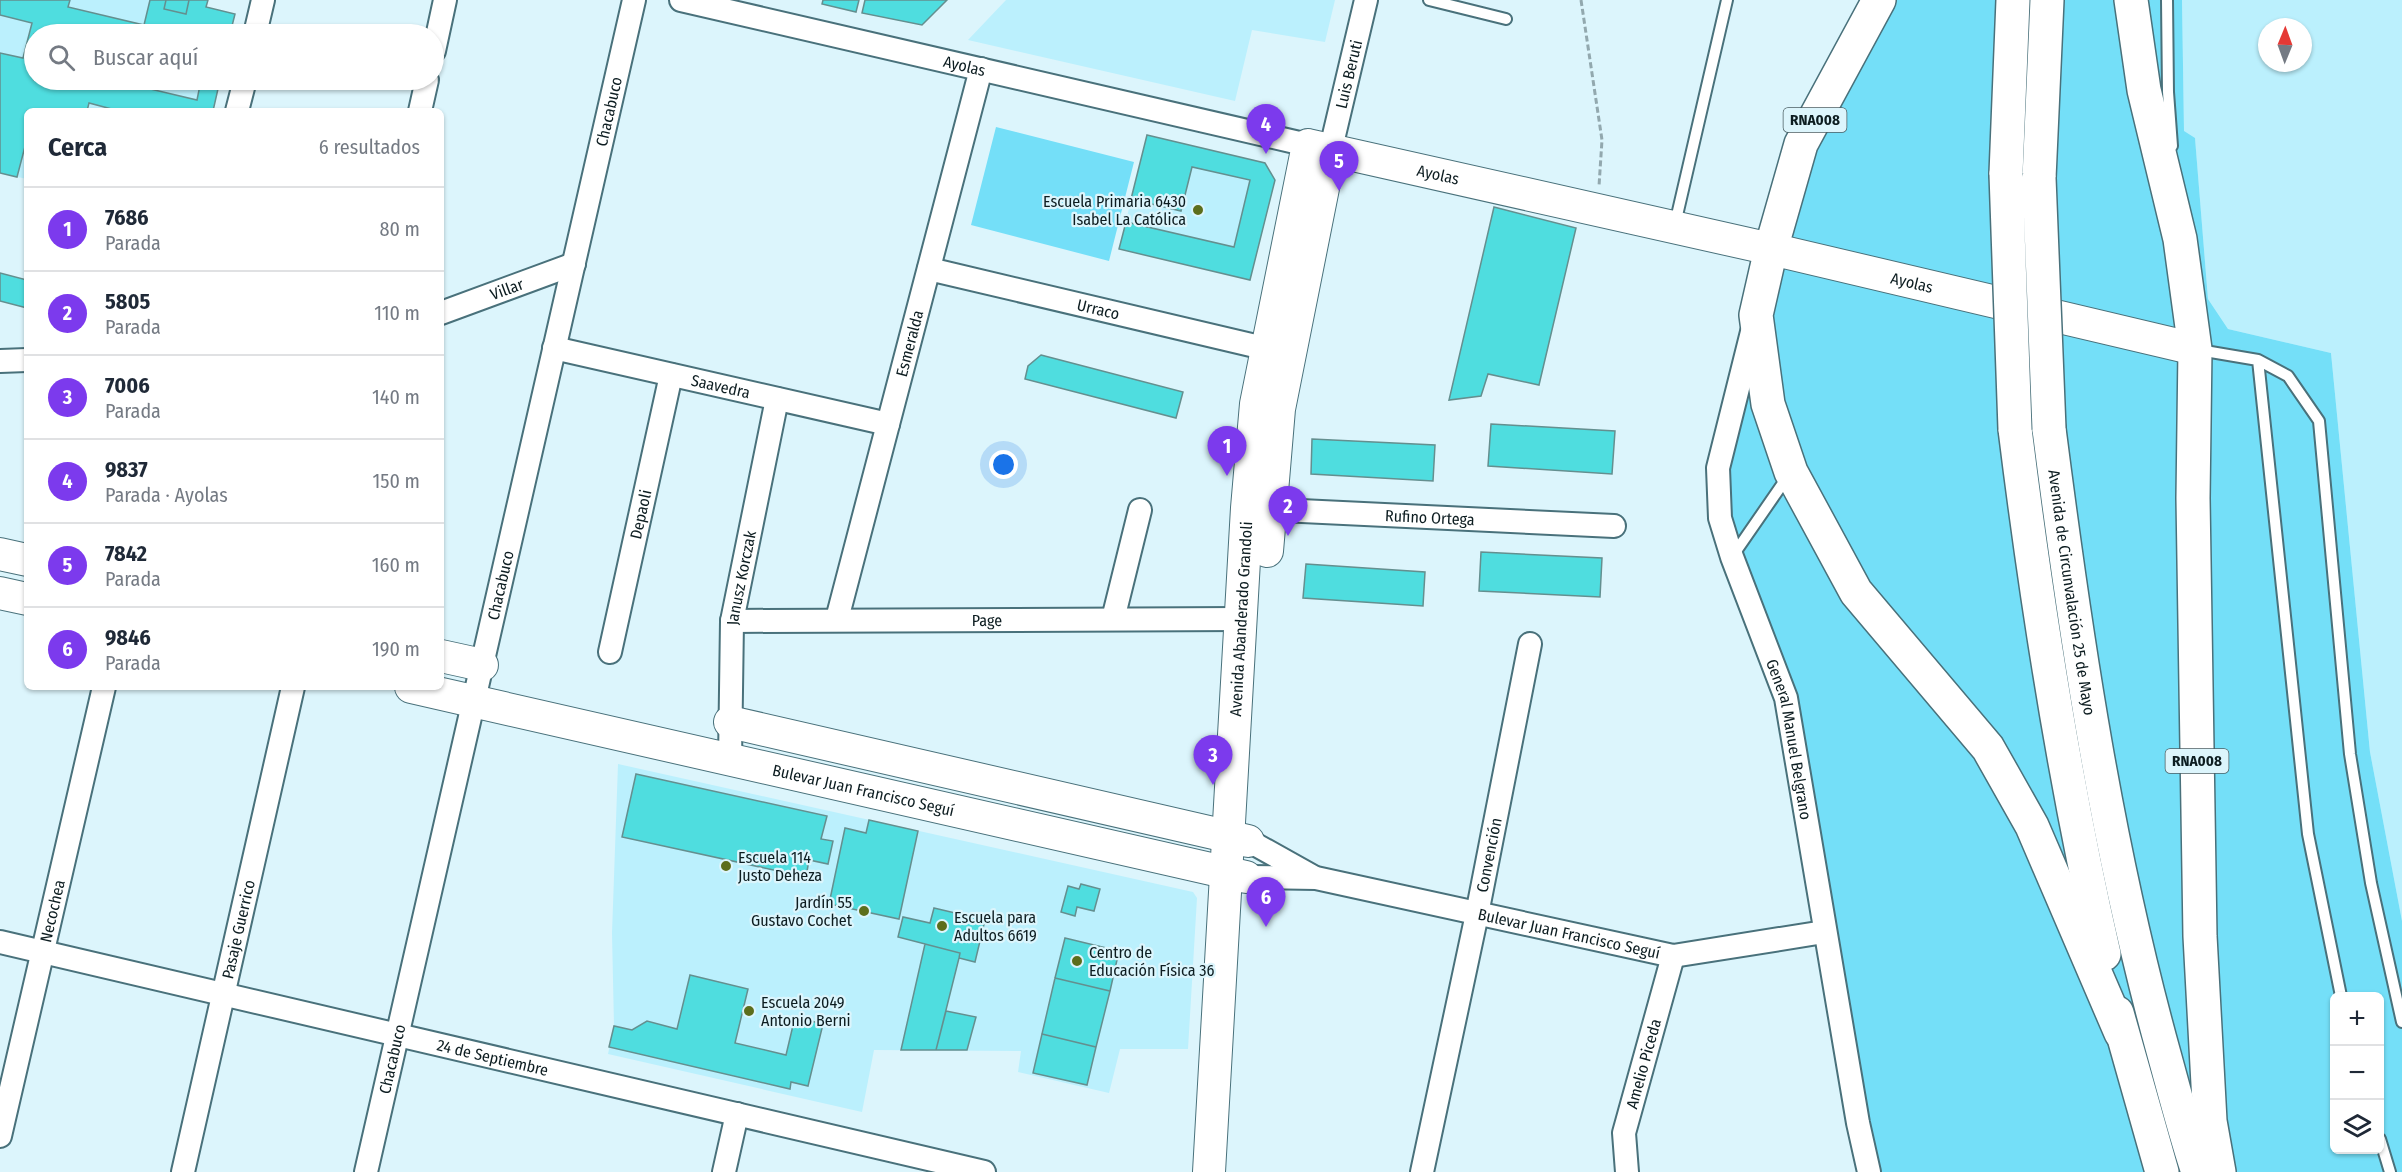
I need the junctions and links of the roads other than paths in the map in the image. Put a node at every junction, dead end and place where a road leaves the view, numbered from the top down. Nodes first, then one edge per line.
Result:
1 (263, 0) edge
2 (445, 0) edge
3 (634, 0) edge
4 (681, 0) edge
5 (1366, 0) edge
6 (1429, 0) edge
7 (1727, 0) edge
8 (1879, 0) edge
9 (2013, 0) edge
10 (2047, 0) edge
11 (2131, 0) edge
12 (2167, 0) edge
13 (1506, 19) dead end
14 (257, 24) edge
15 (440, 24) edge
16 (981, 69) junction
17 (242, 90) edge
18 (425, 90) edge
19 (238, 108) edge
20 (421, 108) edge
21 (1320, 146) junction
22 (1674, 227) junction
23 (2180, 239) junction
24 (1771, 249) junction
25 (574, 264) junction
26 (929, 269) junction
27 (444, 312) edge
28 (1756, 315) junction
29 (554, 348) junction
30 (1268, 349) junction
31 (2195, 349) junction
32 (24, 360) edge
33 (2258, 360) junction
34 (0, 361) edge
35 (671, 375) junction
36 (777, 399) junction
37 (888, 424) junction
38 (1791, 472) junction
39 (1258, 509) junction
40 (1140, 510) dead end
41 (1614, 526) dead end
42 (0, 554) edge
43 (1732, 557) junction
44 (24, 559) edge
45 (0, 593) edge
46 (24, 598) edge
47 (837, 619) junction
48 (1113, 619) junction
49 (1242, 619) junction
50 (732, 621) junction
51 (1530, 644) dead end
52 (610, 652) dead end
53 (444, 657) edge
54 (482, 665) junction
55 (103, 690) edge
56 (292, 690) edge
57 (424, 690) edge
58 (474, 701) junction
59 (730, 722) junction
60 (730, 760) junction
61 (1239, 839) junction
62 (1237, 875) junction
63 (1316, 878) junction
64 (1478, 914) junction
65 (1824, 932) junction
66 (0, 942) edge
67 (43, 952) junction
68 (1673, 957) junction
69 (2340, 992) edge
70 (225, 994) junction
71 (2402, 1022) edge
72 (2121, 1033) junction
73 (398, 1035) junction
74 (737, 1114) junction
75 (0, 1136) edge
76 (2384, 1154) edge
77 (183, 1172) edge
78 (366, 1172) edge
79 (724, 1172) edge
80 (984, 1172) edge
81 (1209, 1172) edge
82 (1226, 1172) edge
83 (1422, 1172) edge
84 (1627, 1172) edge
85 (1869, 1172) edge
86 (2162, 1172) edge
87 (2198, 1172) edge
88 (2219, 1172) edge
89 (2390, 1172) edge

1 - 14 street
2 - 15 street
3 - 25 street, Chacabuco
4 - 16 street, Ayolas
5 - 21 street, Luis Beruti
6 - 13 lane
7 - 22 lane
8 - 24 highway, RNA008
9 - 72 highway, bridge
10 - 87 highway, Avenida de Circunvalación 25 de Mayo, bridge
11 - 23 highway
12 - 23 lane
16 - 21 street, Ayolas
16 - 26 street, Esmeralda
17 - 19 street
18 - 20 street
21 - 22 street, Ayolas
21 - 30 street, Avenida Abanderado Grandoli
21 - 39 street, Avenida Abanderado Grandoli
22 - 24 street, Ayolas
23 - 31 highway
24 - 28 highway
24 - 31 street, Ayolas
25 - 27 street, Villar
25 - 29 street, Chacabuco
26 - 30 street, Urraco
26 - 37 street, Esmeralda
28 - 38 highway
28 - 43 street, General Manuel Belgrano
29 - 35 street, Saavedra
29 - 54 street, Chacabuco
30 - 39 street, Avenida Abanderado Grandoli
31 - 33 lane
31 - 88 highway, RNA008
32 - 34 street
33 - 69 lane
33 - 71 lane
35 - 36 street, Saavedra
35 - 52 street, Depaoli
36 - 37 street, Saavedra
36 - 50 street, Janusz Korczak
37 - 47 street, Esmeralda
38 - 43 lane
38 - 72 highway
39 - 41 street, Rufino Ortega
39 - 49 street, Avenida Abanderado Grandoli
39 - 61 street, Avenida Abanderado Grandoli
40 - 48 street
42 - 44 street
43 - 65 street, General Manuel Belgrano
45 - 46 street
47 - 48 street, Page
47 - 50 street, Page
48 - 49 street, Page
49 - 61 street, Avenida Abanderado Grandoli
50 - 59 street, Janusz Korczak
51 - 64 street, Convención
53 - 54 street
54 - 58 street, Chacabuco
55 - 67 street, Necochea
56 - 70 street, Pasaje Guerrico
57 - 58 street, Bulevar Juan Francisco Seguí
58 - 60 street, Bulevar Juan Francisco Seguí
58 - 73 street, Chacabuco
59 - 60 street, Janusz Korczak
59 - 61 street, Bulevar Juan Francisco Seguí
60 - 62 street, Bulevar Juan Francisco Seguí
61 - 62 street, Avenida Abanderado Grandoli
61 - 63 street, Bulevar Juan Francisco Seguí
62 - 63 street, Bulevar Juan Francisco Seguí
62 - 81 street, Avenida Abanderado Grandoli
62 - 82 street, Avenida Abanderado Grandoli
63 - 64 street, Bulevar Juan Francisco Seguí
64 - 68 street, Bulevar Juan Francisco Seguí
64 - 83 street, Convención
65 - 68 street, Bulevar Juan Francisco Seguí
65 - 85 street, General Manuel Belgrano
66 - 67 street, 24 de Septiembre
67 - 70 street, 24 de Septiembre
67 - 75 street, Necochea
68 - 84 street, Amelio Piceda
70 - 73 street, 24 de Septiembre
70 - 77 street, Pasaje Guerrico
72 - 86 highway
73 - 74 street, 24 de Septiembre
73 - 78 street, Chacabuco
74 - 79 street
74 - 80 street, 24 de Septiembre
76 - 89 lane

